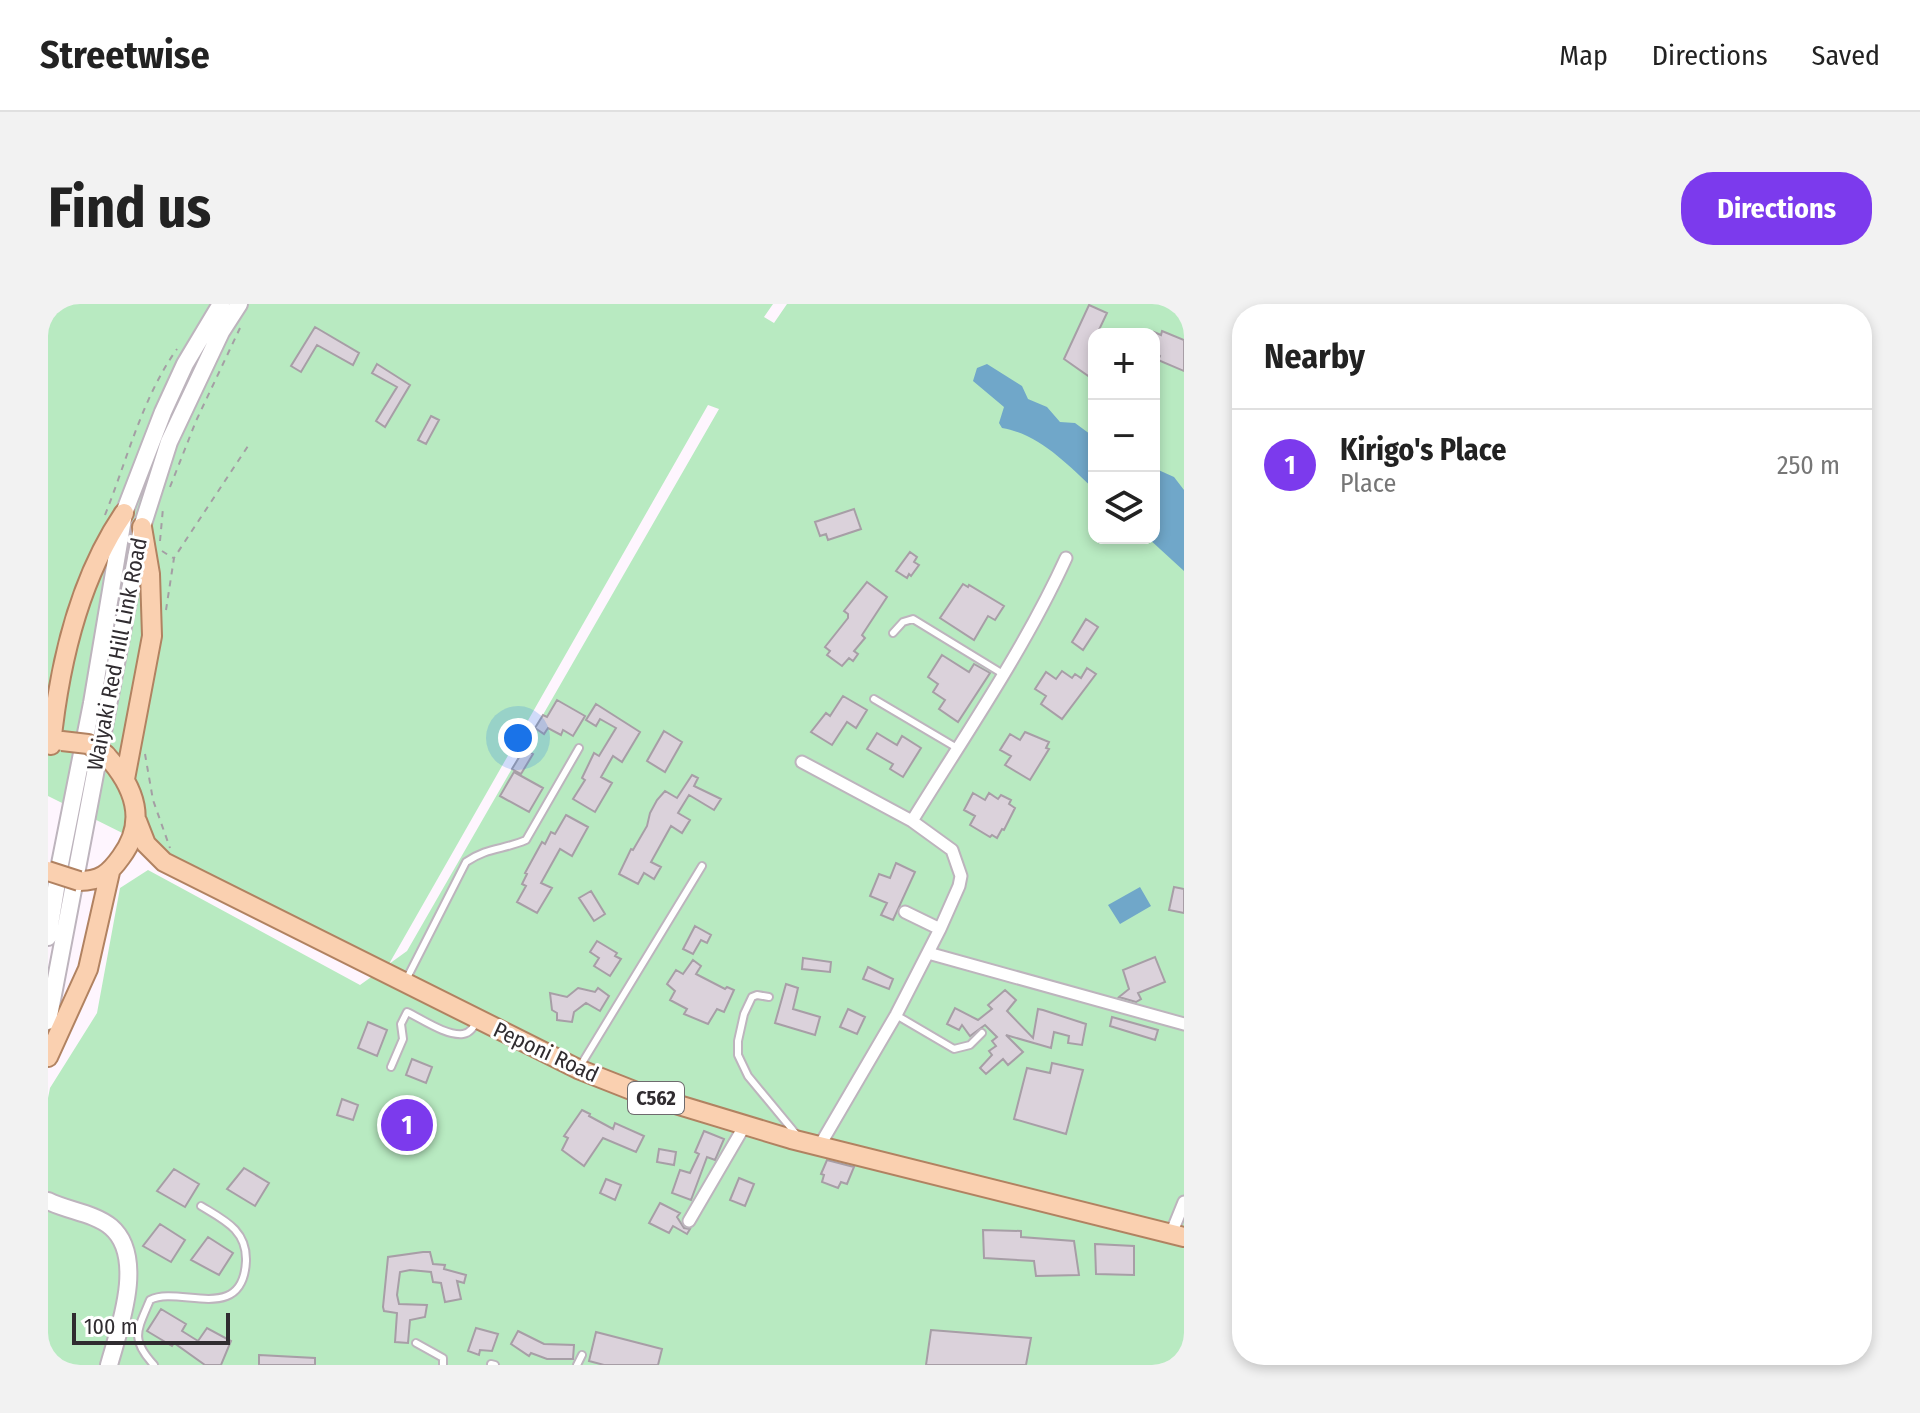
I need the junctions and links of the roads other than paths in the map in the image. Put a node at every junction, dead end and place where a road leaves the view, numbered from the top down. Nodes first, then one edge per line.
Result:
1 (221, 304) edge
2 (239, 304) edge
3 (124, 513) junction
4 (142, 527) junction
5 (1066, 558) dead end
6 (893, 633) dead end
7 (1003, 674) junction
8 (874, 699) dead end
9 (54, 744) edge
10 (579, 748) dead end
11 (957, 748) junction
12 (802, 762) dead end
13 (125, 779) junction
14 (137, 821) junction
15 (912, 821) junction
16 (164, 862) junction
17 (114, 866) junction
18 (702, 866) dead end
19 (48, 871) edge
20 (905, 912) dead end
21 (940, 929) junction
22 (48, 937) edge
23 (928, 953) junction
24 (404, 983) junction
25 (769, 997) dead end
26 (896, 1015) junction
27 (477, 1019) junction
28 (48, 1021) edge
29 (1184, 1024) edge
30 (982, 1033) dead end
31 (48, 1057) edge
32 (391, 1067) dead end
33 (578, 1069) junction
34 (745, 1125) junction
35 (811, 1143) junction
36 (1184, 1202) edge
37 (201, 1206) dead end
38 (52, 1208) edge
39 (689, 1221) dead end
40 (1178, 1235) edge
41 (416, 1343) dead end
42 (582, 1355) dead end
43 (109, 1365) edge
44 (154, 1365) edge
45 (443, 1365) edge
46 (577, 1365) edge

1 - 3 main road, Waiyaki Red Hill Link Road
2 - 4 main road, Waiyaki Red Hill Link Road
3 - 9 main road
3 - 22 main road, Waiyaki Red Hill Link Road
4 - 13 main road
4 - 28 main road, Waiyaki Red Hill Link Road
5 - 7 street
6 - 7 lane
7 - 11 street
8 - 11 lane
9 - 13 main road, bridge
10 - 24 lane
11 - 15 street
12 - 15 street
13 - 14 main road, Peponi Road
14 - 16 main road, Peponi Road / C562
14 - 17 main road
15 - 21 street
16 - 17 main road, Peponi Road / C562
16 - 24 main road, Peponi Road / C562
17 - 19 main road, Peponi Road, bridge
17 - 31 main road
18 - 33 lane
20 - 21 street
21 - 23 street
23 - 26 street
23 - 29 street
24 - 27 main road, Peponi Road / C562
25 - 35 lane
26 - 30 lane
26 - 35 street
27 - 32 lane
27 - 33 main road, Peponi Road / C562
33 - 34 main road, Peponi Road / C562
34 - 35 main road, Peponi Road / C562
34 - 39 street
35 - 40 main road, Peponi Road / C562
36 - 40 street
37 - 44 lane
38 - 43 main road
41 - 45 lane
42 - 46 lane

